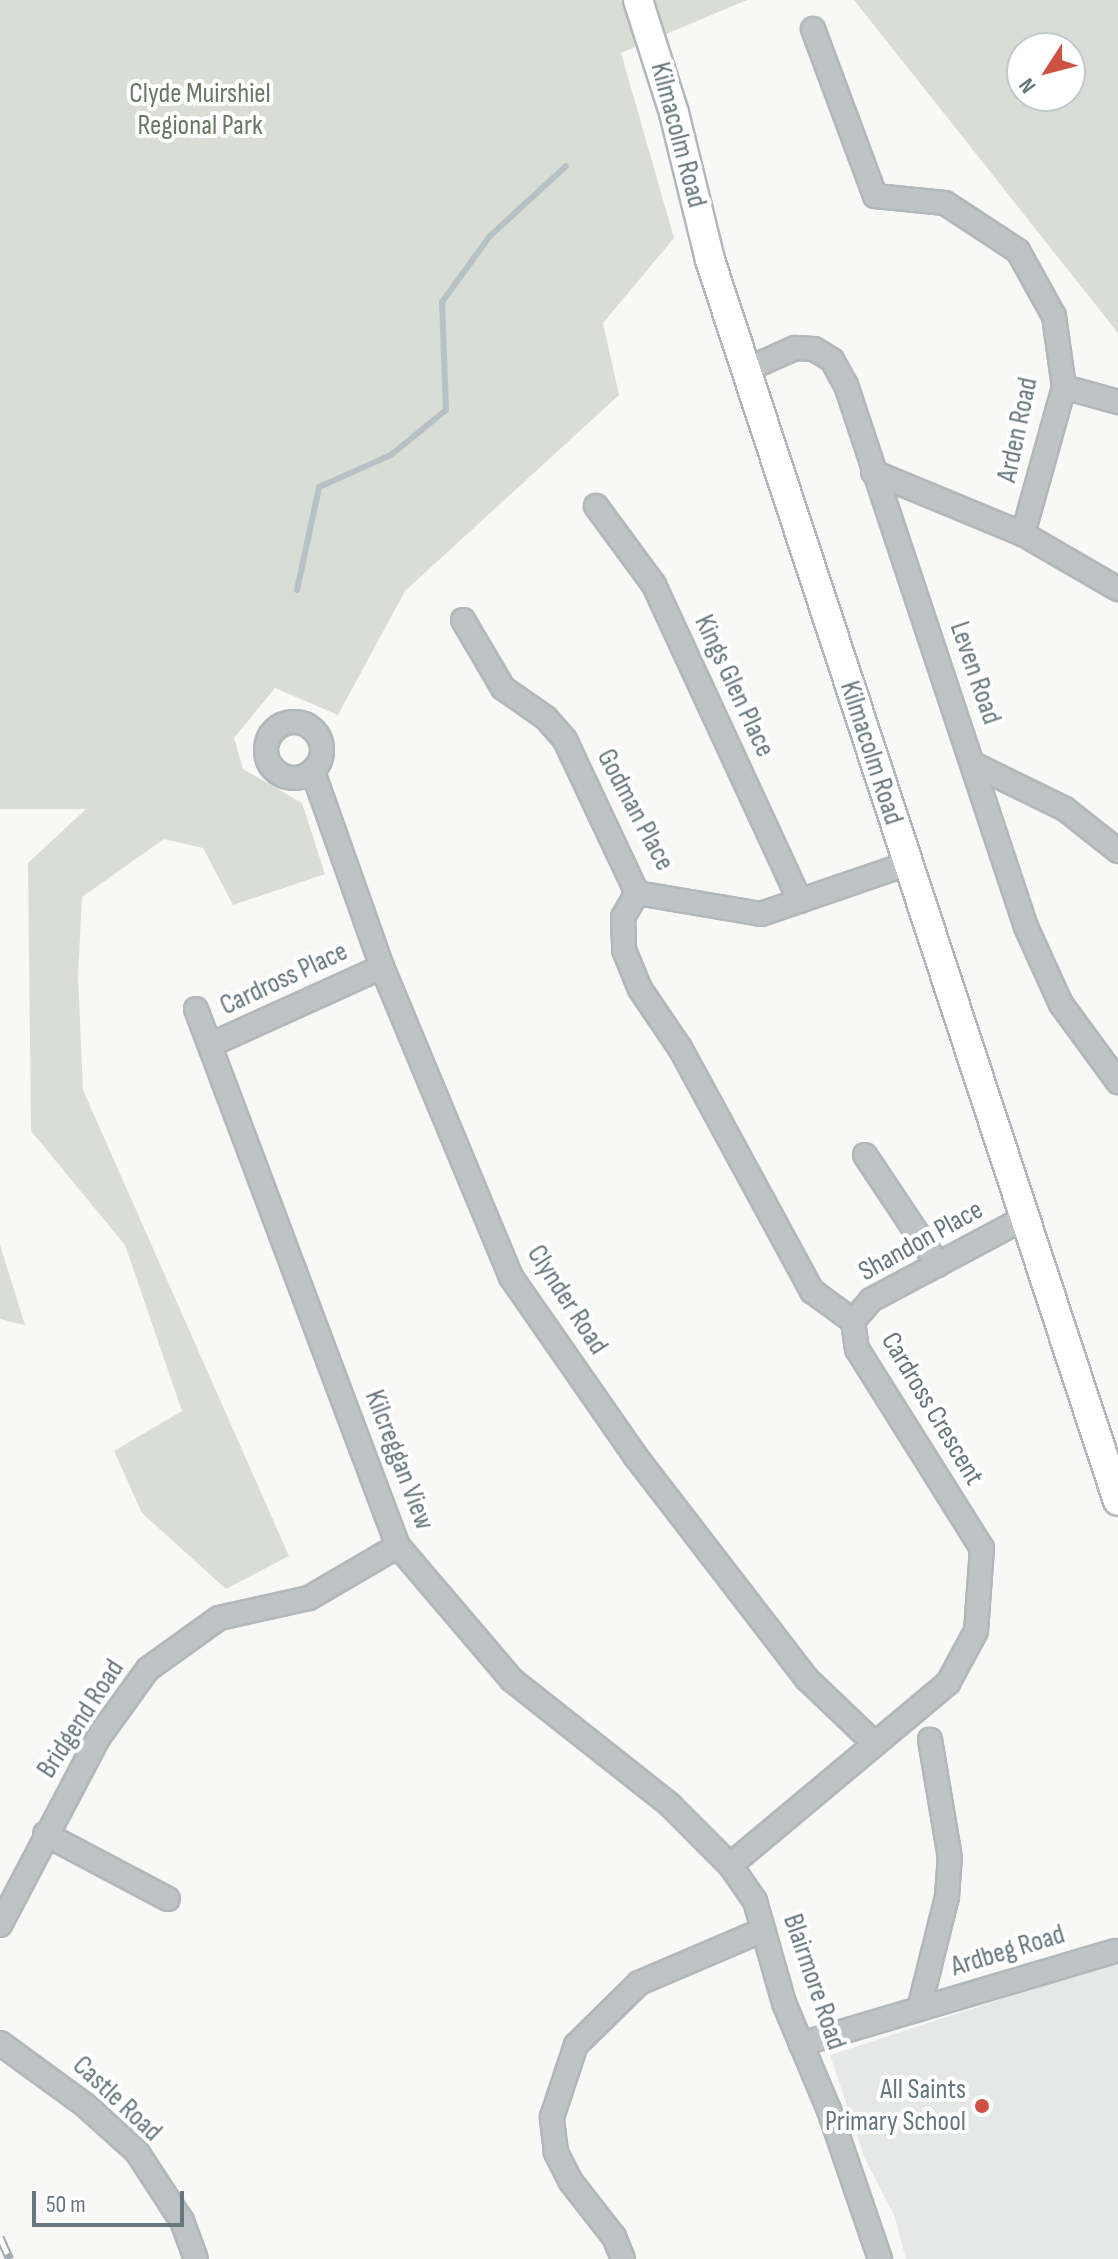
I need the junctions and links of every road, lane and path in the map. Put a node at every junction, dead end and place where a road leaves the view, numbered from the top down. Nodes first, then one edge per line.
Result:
1 (638, 0) edge
2 (813, 29) dead end
3 (746, 370) junction
4 (1064, 387) junction
5 (1118, 402) edge
6 (873, 472) junction
7 (596, 506) dead end
8 (1023, 534) junction
9 (1118, 589) edge
10 (463, 620) dead end
11 (975, 765) junction
12 (313, 772) dead end
13 (1118, 851) edge
14 (907, 864) junction
15 (637, 893) junction
16 (800, 901) junction
17 (382, 967) junction
18 (196, 1009) dead end
19 (210, 1045) junction
20 (1118, 1082) edge
21 (865, 1155) dead end
22 (1023, 1219) junction
23 (938, 1265) junction
24 (853, 1321) junction
25 (1118, 1501) edge
26 (398, 1546) junction
27 (930, 1740) dead end
28 (875, 1744) junction
29 (45, 1834) junction
30 (730, 1865) junction
31 (168, 1899) dead end
32 (0, 1925) edge
33 (763, 1930) junction
34 (1114, 1951) dead end
35 (919, 2009) junction
36 (0, 2043) edge
37 (801, 2044) junction
38 (196, 2259) edge
39 (623, 2259) edge
40 (880, 2259) edge

1 - 3 main road, Kilmacolm Road
2 - 4 street, Arden Road
3 - 6 street, Leven Road
3 - 14 main road, Kilmacolm Road
4 - 5 street
4 - 8 street, Arden Road
6 - 8 street
6 - 11 street, Leven Road
7 - 16 street, Kings Glen Place
8 - 9 street
10 - 15 street, Godman Place
11 - 13 street
11 - 20 street, Leven Road
12 - 17 street, Clynder Road
14 - 16 street, Godman Place
14 - 22 main road, Kilmacolm Road
15 - 16 street, Godman Place
15 - 24 street, Cardross Crescent
17 - 19 street, Cardross Place
17 - 28 street, Clynder Road
18 - 19 street, Kilcreggan View
19 - 26 street, Kilcreggan View
21 - 23 street
22 - 23 street, Shandon Place
22 - 25 main road, Kilmacolm Road
23 - 24 street, Shandon Place
24 - 28 street, Cardross Crescent
26 - 29 street, Bridgend Road
26 - 30 street, Kilcreggan View
27 - 35 street, Ardbeg Road
28 - 30 street, Cardross Crescent
29 - 31 street
29 - 32 street, Bridgend Road
30 - 33 street, Blairmore Road
33 - 37 street, Blairmore Road
33 - 39 street
34 - 35 street, Ardbeg Road
35 - 37 street, Ardbeg Road
36 - 38 street, Castle Road
37 - 40 street, Blairmore Road

